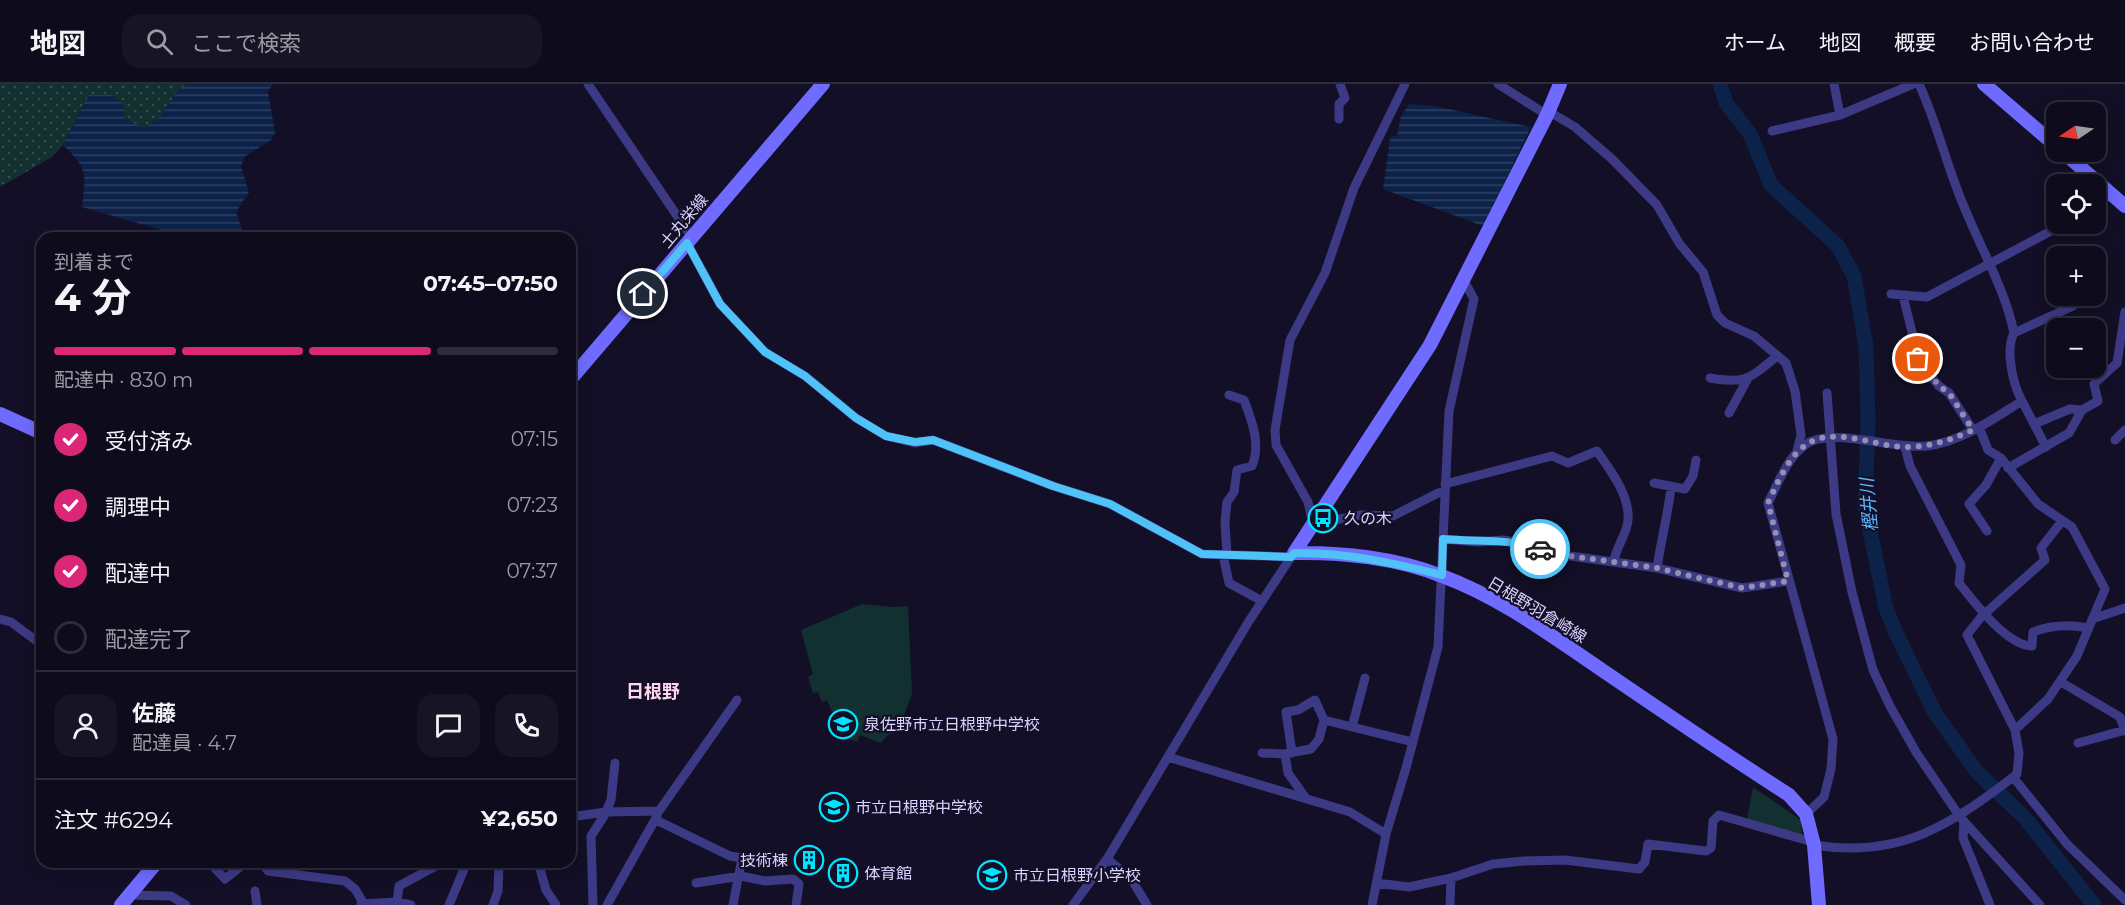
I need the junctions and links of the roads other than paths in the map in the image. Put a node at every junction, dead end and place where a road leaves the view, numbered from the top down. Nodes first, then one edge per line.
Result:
1 (588, 84) edge
2 (823, 84) edge
3 (1341, 84) edge
4 (1405, 84) edge
5 (1498, 84) edge
6 (1560, 84) edge
7 (1834, 84) edge
8 (1912, 84) edge
9 (1918, 84) edge
10 (1984, 84) edge
11 (1548, 113) junction
12 (1840, 115) junction
13 (1339, 119) dead end
14 (1772, 131) dead end
15 (2046, 137) edge
16 (2075, 162) edge
17 (2090, 174) edge
18 (2106, 187) edge
19 (2125, 206) edge
20 (2046, 232) edge
21 (690, 240) junction
22 (1991, 264) junction
23 (1463, 279) junction
24 (1891, 294) dead end
25 (1903, 296) junction
26 (2073, 306) dead end
27 (2125, 312) edge
28 (2014, 333) junction
29 (1776, 357) junction
30 (576, 373) edge
31 (1710, 378) dead end
32 (1747, 380) junction
33 (1827, 393) dead end
34 (1229, 395) dead end
35 (2022, 401) junction
36 (2082, 410) junction
37 (1729, 413) dead end
38 (0, 414) edge
39 (2034, 424) junction
40 (1976, 428) junction
41 (36, 430) edge
42 (2125, 430) edge
43 (1830, 437) junction
44 (2115, 440) dead end
45 (1276, 445) junction
46 (1256, 447) junction
47 (1905, 447) junction
48 (2046, 447) junction
49 (1796, 456) junction
50 (2001, 458) junction
51 (1696, 460) dead end
52 (2008, 468) junction
53 (1654, 483) dead end
54 (1671, 487) junction
55 (1445, 488) junction
56 (2062, 521) junction
57 (1313, 524) junction
58 (1987, 531) dead end
59 (1443, 539) junction
60 (1225, 555) junction
61 (1293, 555) junction
62 (1614, 561) junction
63 (1657, 568) junction
64 (1442, 575) junction
65 (1788, 581) junction
66 (1262, 601) junction
67 (2125, 608) edge
68 (1984, 615) junction
69 (0, 619) edge
70 (2090, 624) junction
71 (36, 641) edge
72 (1365, 678) dead end
73 (2061, 682) junction
74 (737, 700) dead end
75 (1324, 720) junction
76 (1352, 727) junction
77 (2015, 730) junction
78 (2125, 730) edge
79 (1413, 742) junction
80 (2078, 743) dead end
81 (1262, 753) dead end
82 (1288, 753) junction
83 (1168, 757) junction
84 (615, 763) dead end
85 (2013, 777) junction
86 (1305, 797) junction
87 (606, 812) junction
88 (1806, 814) junction
89 (657, 815) junction
90 (576, 816) edge
91 (1962, 819) junction
92 (1386, 834) junction
93 (1813, 843) junction
94 (1107, 858) junction
95 (152, 868) edge
96 (215, 868) edge
97 (239, 868) edge
98 (266, 868) edge
99 (432, 868) edge
100 (465, 868) edge
101 (499, 868) edge
102 (540, 868) edge
103 (741, 876) junction
104 (1451, 878) junction
105 (696, 883) dead end
106 (1376, 883) junction
107 (255, 891) dead end
108 (125, 900) edge
109 (2125, 900) edge
110 (397, 902) junction
111 (361, 904) edge
112 (186, 905) edge
113 (257, 905) edge
114 (411, 905) edge
115 (449, 905) edge
116 (493, 905) edge
117 (556, 905) edge
118 (593, 905) edge
119 (607, 905) edge
120 (733, 905) edge
121 (796, 905) edge
122 (1073, 905) edge
123 (1147, 905) edge
124 (1372, 905) edge
125 (1450, 905) edge
126 (1819, 905) edge
127 (1990, 905) edge
128 (2040, 905) edge

1 - 21 street
2 - 21 main road, 土丸栄線
3 - 13 street
4 - 45 street
5 - 11 street
6 - 11 main road
7 - 12 street
8 - 12 street
9 - 22 street
10 - 15 main road
11 - 23 main road
11 - 29 street
12 - 14 street
16 - 17 main road
18 - 19 main road
20 - 22 street
21 - 30 main road, 土丸栄線
21 - 60 street
22 - 25 street
22 - 28 street
23 - 55 street
23 - 57 main road
24 - 25 street
25 - 40 street
26 - 28 street
27 - 36 street
28 - 35 street
29 - 32 street
29 - 49 street
31 - 32 street
32 - 37 street
33 - 43 street
34 - 46 street
35 - 39 street
35 - 40 street
36 - 39 street
36 - 48 street
38 - 41 main road
39 - 48 street
40 - 47 street
40 - 50 street
42 - 44 street
43 - 47 street
43 - 49 street
43 - 91 street
45 - 46 street
45 - 57 street
46 - 60 street
47 - 68 street
48 - 52 street
49 - 65 street
50 - 52 street
50 - 58 street
51 - 54 street
52 - 56 street
53 - 54 street
54 - 63 street
55 - 57 street
55 - 59 street
55 - 62 street
56 - 68 street
56 - 70 street
57 - 61 main road
59 - 62 street
59 - 64 street
60 - 61 street
60 - 66 street
61 - 64 main road, 日根野羽倉崎線
61 - 66 street
62 - 63 street
63 - 65 street
64 - 79 street
64 - 88 main road, 日根野羽倉崎線
65 - 88 street
66 - 83 street
67 - 70 street
68 - 70 street
68 - 77 street
69 - 71 street
70 - 73 street
72 - 76 street
73 - 77 street
73 - 78 street
74 - 89 street
75 - 76 street
75 - 82 street
75 - 82 street
76 - 79 street
77 - 85 street
78 - 80 street
79 - 92 street
81 - 82 street
82 - 86 street
83 - 86 street
83 - 94 street
84 - 87 street
85 - 91 street
85 - 109 street
86 - 92 street
87 - 89 street
87 - 90 street
87 - 118 street
88 - 93 main road, 日根野羽倉崎線
89 - 103 street
89 - 119 street
91 - 93 street
91 - 127 street
91 - 128 street
92 - 106 street
93 - 104 street
93 - 126 main road, 日根野羽倉崎線
94 - 122 street
94 - 123 street
95 - 108 main road
96 - 97 street
98 - 111 street
99 - 110 street
100 - 115 street
101 - 116 street
102 - 117 street
103 - 105 street
103 - 120 street
103 - 121 street
104 - 106 street
104 - 125 street
106 - 124 street
107 - 113 street
108 - 112 street
110 - 111 street
110 - 114 street

